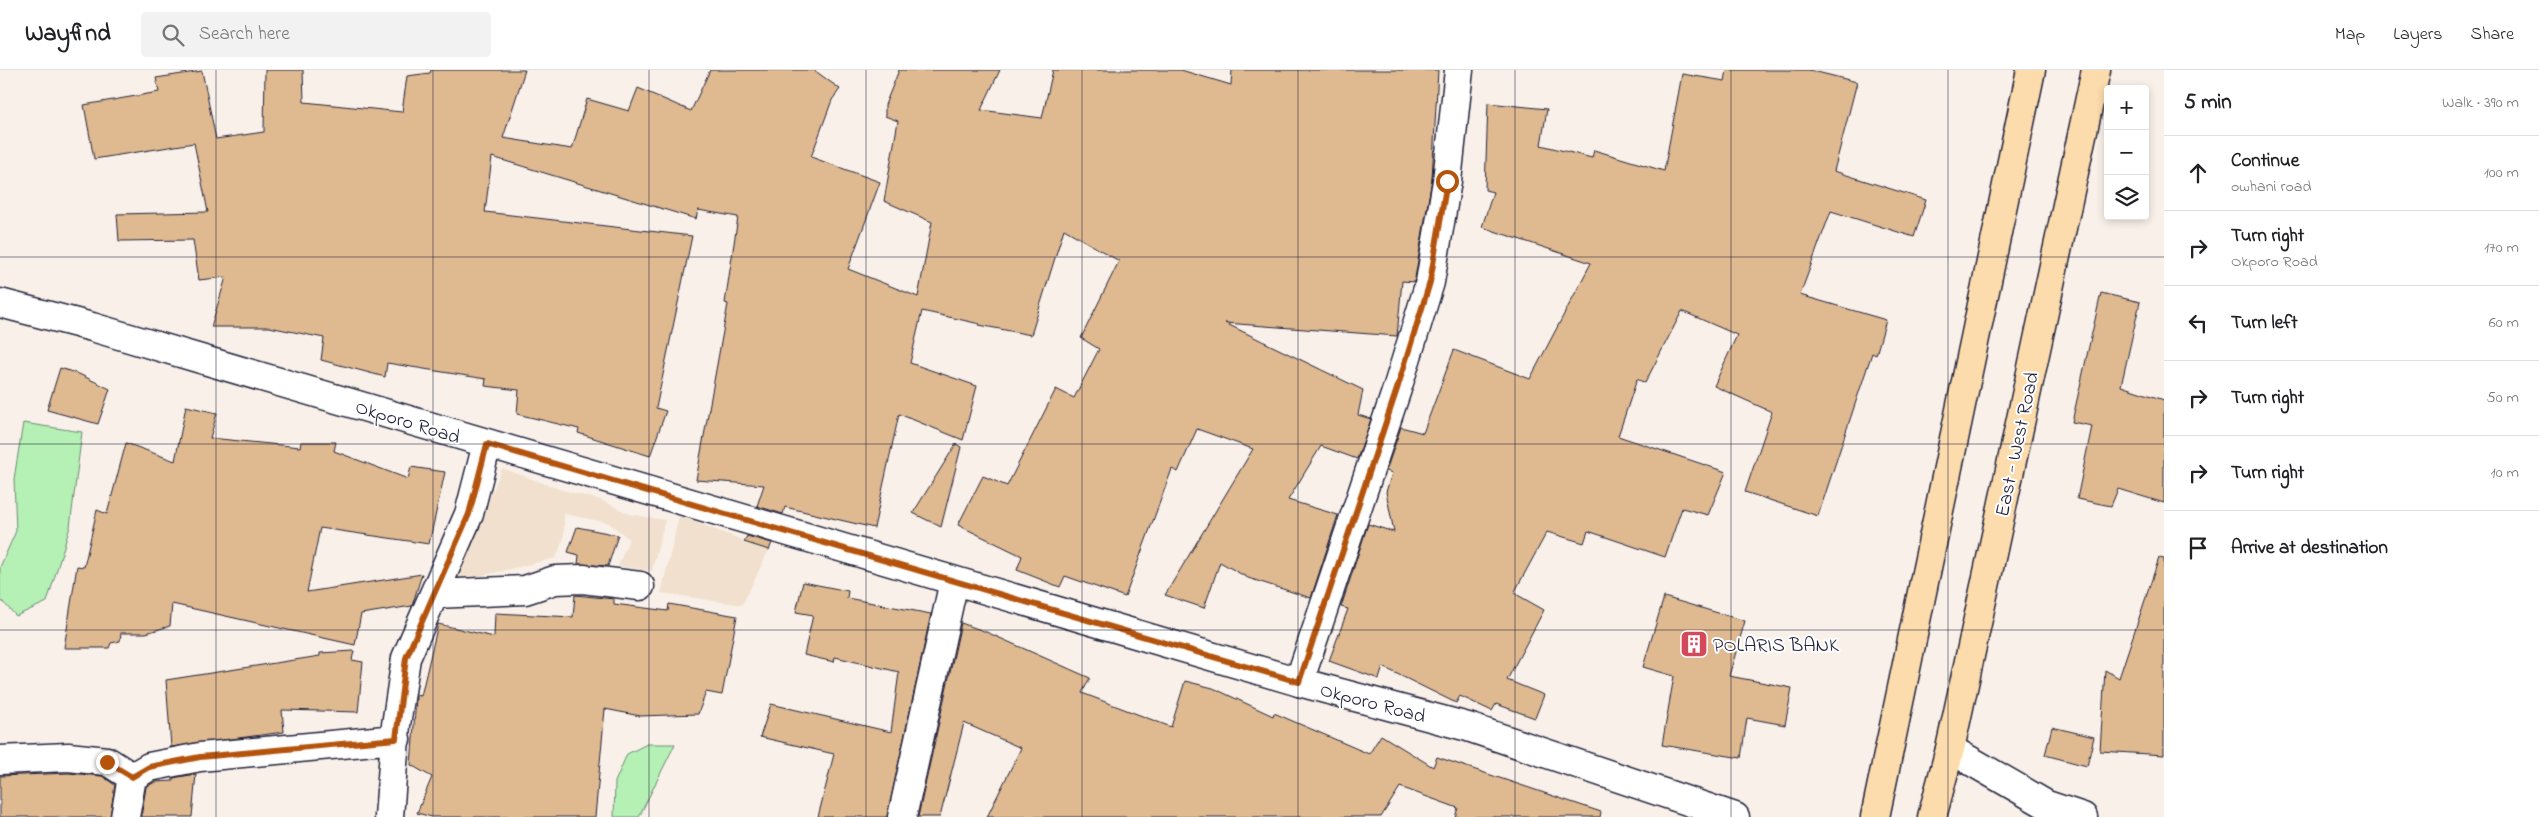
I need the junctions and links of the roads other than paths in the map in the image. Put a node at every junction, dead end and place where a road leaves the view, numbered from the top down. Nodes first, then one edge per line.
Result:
1 (1459, 70) edge
2 (2031, 70) edge
3 (2096, 70) edge
4 (0, 303) edge
5 (487, 444) junction
6 (954, 581) junction
7 (640, 586) dead end
8 (435, 594) junction
9 (1299, 682) junction
10 (396, 739) junction
11 (1950, 749) junction
12 (0, 760) edge
13 (132, 777) junction
14 (125, 817) edge
15 (390, 817) edge
16 (902, 817) edge
17 (1735, 817) edge
18 (1875, 817) edge
19 (1932, 817) edge
20 (2083, 817) edge

1 - 9 main road
2 - 18 main road
3 - 11 main road, East - West Road
4 - 5 main road, Okporo Road
5 - 6 main road, Okporo Road
5 - 8 main road
6 - 9 main road, Okporo Road
6 - 16 main road
7 - 8 main road
8 - 10 main road
9 - 17 main road, Okporo Road
10 - 13 main road
10 - 15 main road
11 - 19 main road, East - West Road
11 - 20 main road
12 - 13 main road
13 - 14 main road

